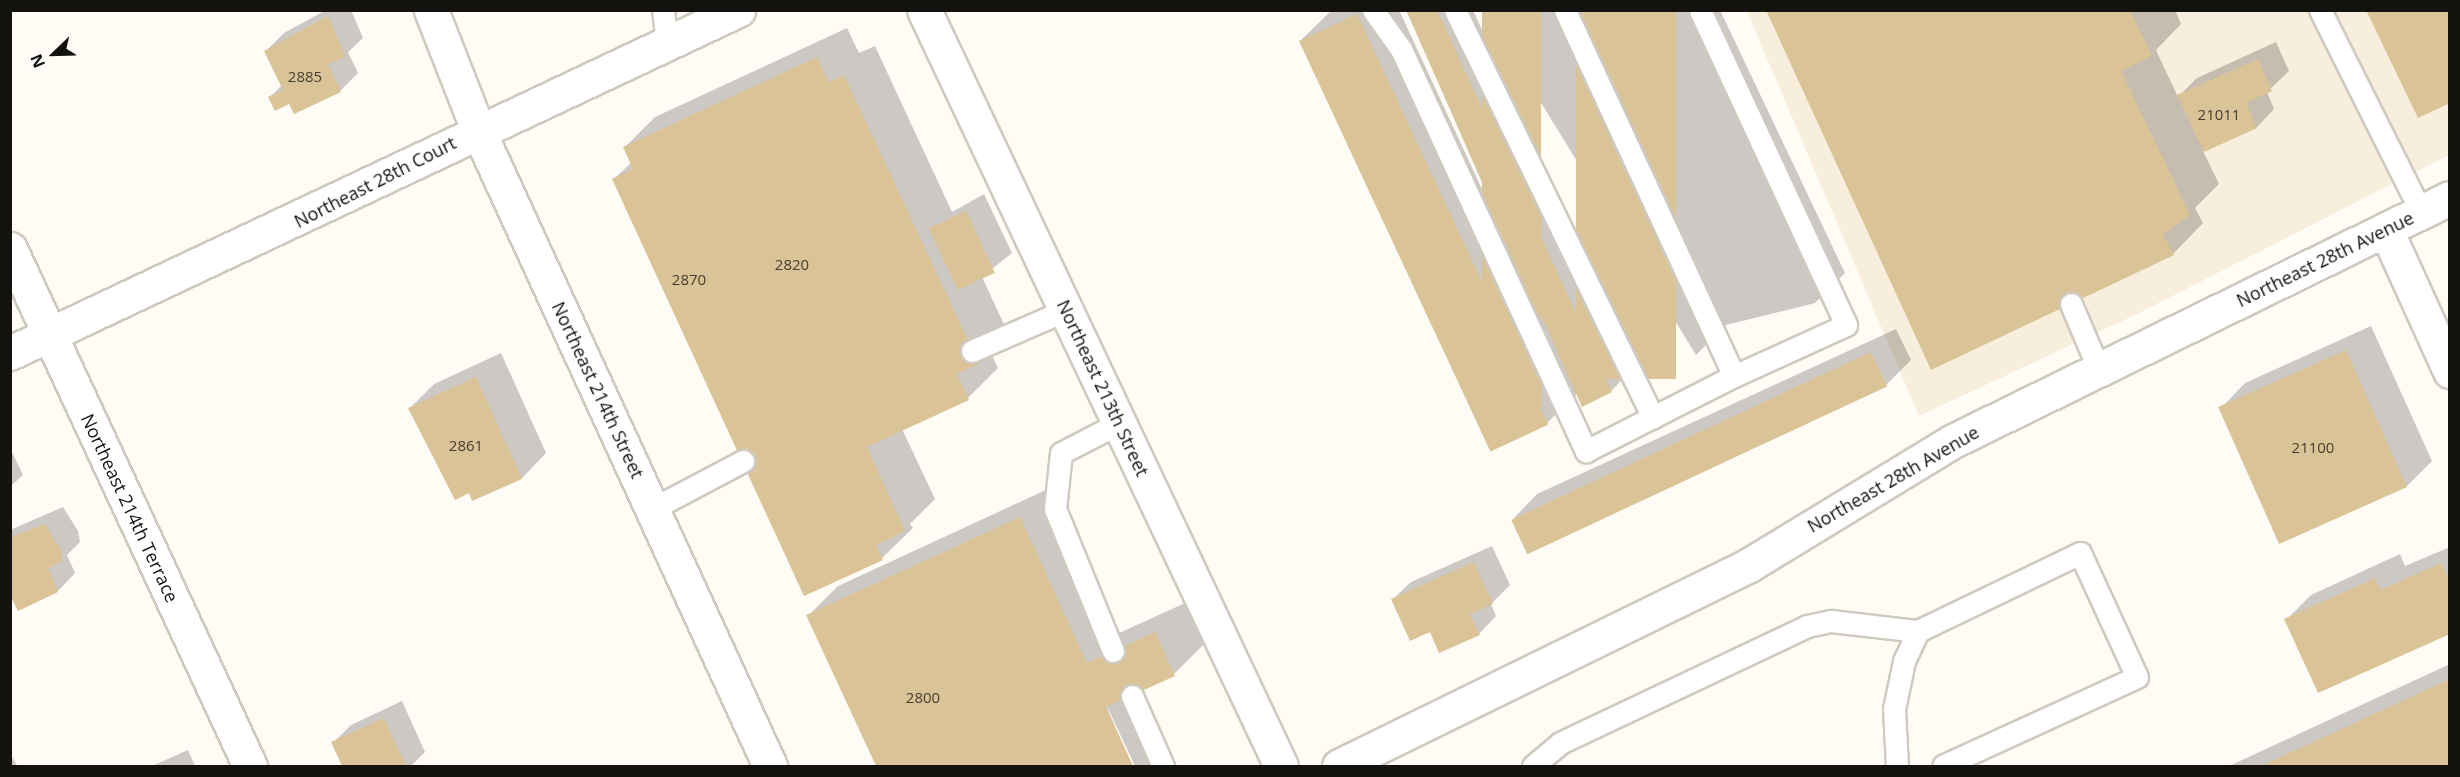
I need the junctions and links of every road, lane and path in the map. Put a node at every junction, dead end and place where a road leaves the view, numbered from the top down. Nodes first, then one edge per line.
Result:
1 (431, 10) edge
2 (738, 10) edge
3 (924, 10) edge
4 (1373, 10) edge
5 (1455, 10) edge
6 (1565, 10) edge
7 (1700, 10) edge
8 (2320, 10) edge
9 (665, 26) edge
10 (478, 130) junction
11 (2435, 205) edge
12 (2386, 230) junction
13 (10, 249) edge
14 (2071, 304) dead end
15 (1066, 310) junction
16 (50, 336) junction
17 (972, 351) dead end
18 (10, 353) edge
19 (2098, 370) junction
20 (2450, 371) edge
21 (1734, 376) junction
22 (1653, 417) junction
23 (1119, 423) junction
24 (743, 461) dead end
25 (652, 509) junction
26 (1918, 631) junction
27 (1113, 651) dead end
28 (1132, 696) dead end
29 (250, 766) edge
30 (770, 766) edge
31 (1163, 766) edge
32 (1281, 766) edge
33 (1339, 766) edge
34 (1533, 766) edge
35 (1897, 766) edge
36 (1943, 766) edge

1 - 10 street, Northeast 214th Street
2 - 9 street, Northeast 28th Court
3 - 15 street, Northeast 213th Street
4 - 22 lane
5 - 22 lane
6 - 21 lane
7 - 21 lane
8 - 11 lane
9 - 10 street, Northeast 28th Court
10 - 16 street, Northeast 28th Court
10 - 25 street, Northeast 214th Street
11 - 12 street, Northeast 28th Avenue
12 - 19 street, Northeast 28th Avenue
12 - 20 street
13 - 16 street, Northeast 214th Terrace
14 - 19 lane
15 - 17 lane
15 - 23 street, Northeast 213th Street
16 - 18 street, Northeast 28th Court
16 - 29 street, Northeast 214th Terrace
19 - 33 street, Northeast 28th Avenue
21 - 22 lane
23 - 27 lane
23 - 32 street, Northeast 213th Street
24 - 25 lane
25 - 30 street, Northeast 214th Street
26 - 34 lane
26 - 35 lane
26 - 36 lane
28 - 31 lane

